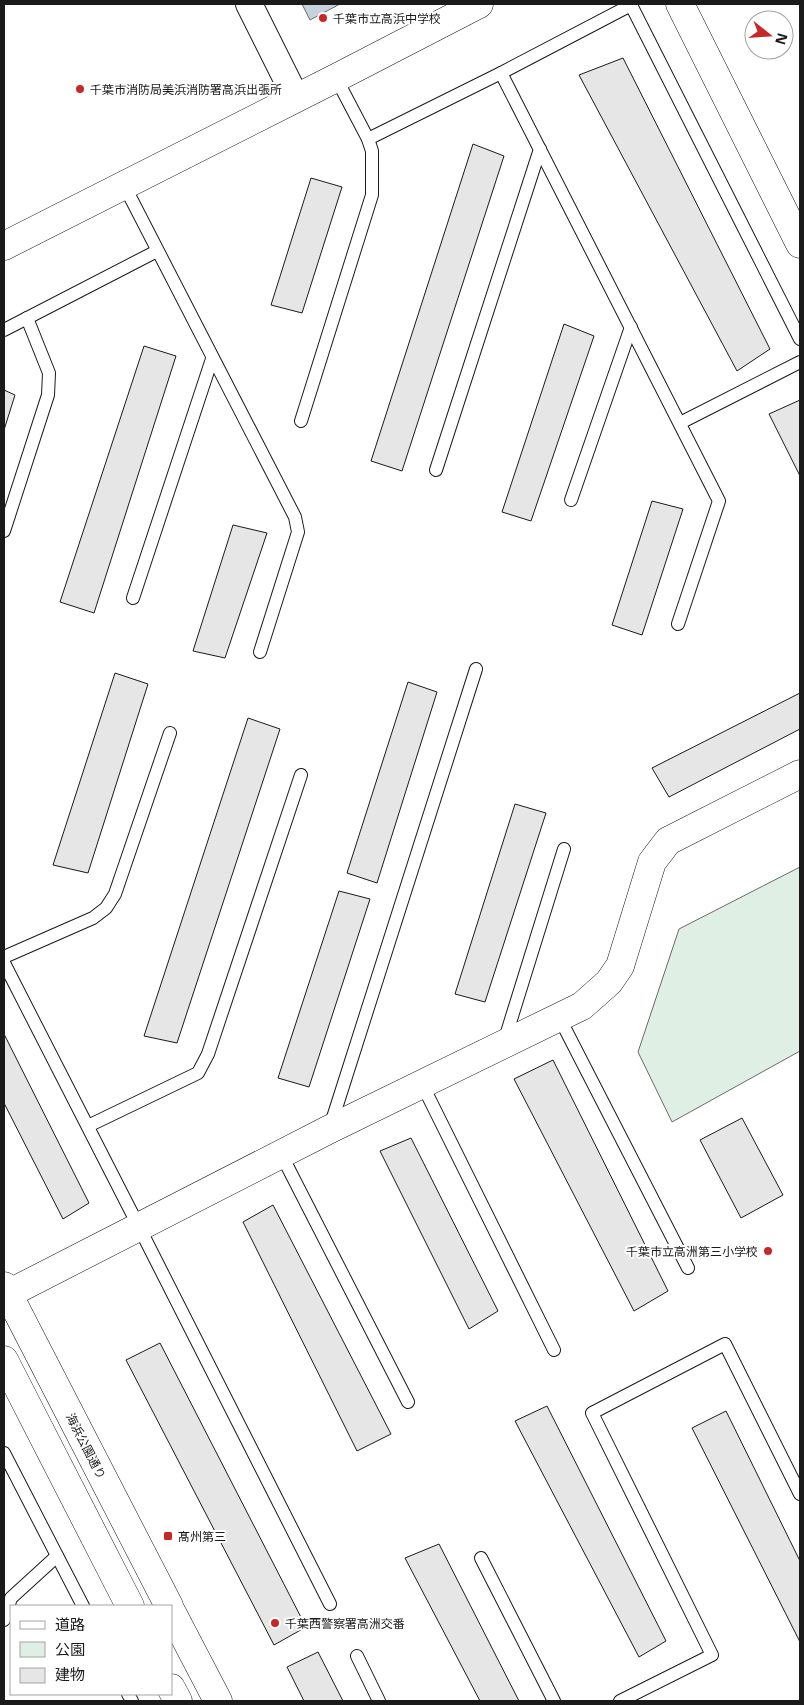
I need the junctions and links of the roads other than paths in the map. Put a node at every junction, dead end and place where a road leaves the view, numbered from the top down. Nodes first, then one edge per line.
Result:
1 (249, 4) edge
2 (479, 4) edge
3 (680, 4) edge
4 (502, 73) junction
5 (336, 78) junction
6 (296, 98) junction
7 (368, 139) junction
8 (540, 148) junction
9 (124, 186) junction
10 (800, 244) edge
11 (4, 246) edge
12 (157, 251) junction
13 (27, 318) junction
14 (631, 327) junction
15 (4, 330) edge
16 (800, 338) edge
17 (212, 359) junction
18 (800, 362) edge
19 (301, 421) dead end
20 (680, 422) junction
21 (436, 470) dead end
22 (571, 500) dead end
23 (4, 530) edge
24 (132, 598) dead end
25 (678, 624) dead end
26 (260, 652) dead end
27 (476, 669) dead end
28 (170, 733) dead end
29 (800, 774) edge
30 (301, 775) dead end
31 (564, 849) dead end
32 (4, 957) edge
33 (4, 963) edge
34 (559, 1017) junction
35 (504, 1044) junction
36 (422, 1084) junction
37 (88, 1126) junction
38 (330, 1129) junction
39 (281, 1154) junction
40 (139, 1227) junction
41 (688, 1268) dead end
42 (5, 1292) edge
43 (554, 1350) dead end
44 (4, 1360) edge
45 (408, 1402) dead end
46 (4, 1453) edge
47 (800, 1494) edge
48 (57, 1556) junction
49 (481, 1558) dead end
50 (330, 1604) dead end
51 (82, 1605) edge
52 (129, 1605) edge
53 (168, 1605) edge
54 (172, 1612) edge
55 (4, 1620) edge
56 (356, 1656) dead end
57 (172, 1690) edge
58 (178, 1701) edge
59 (218, 1701) edge
60 (379, 1701) edge
61 (554, 1701) edge
62 (620, 1701) edge

1 - 6 street
2 - 5 street
3 - 10 street
4 - 7 lane
4 - 8 lane
4 - 16 lane
5 - 6 street
5 - 7 lane
6 - 9 street
7 - 19 lane
8 - 14 lane
8 - 21 lane
9 - 11 street
9 - 12 lane
12 - 13 lane
12 - 17 lane
13 - 15 lane
13 - 23 lane
14 - 20 lane
14 - 22 lane
17 - 24 lane
17 - 26 lane
18 - 20 lane
20 - 25 lane
27 - 38 lane
28 - 32 lane
29 - 34 street
30 - 37 lane
31 - 35 lane
33 - 37 lane
34 - 35 street
34 - 41 lane
35 - 36 street
36 - 38 street
36 - 43 lane
37 - 40 lane
38 - 39 street
39 - 40 street
39 - 45 lane
40 - 42 street
40 - 50 lane
42 - 53 street, 海浜公園通り
44 - 52 street
46 - 48 lane
47 - 62 lane
48 - 51 lane
48 - 55 lane
49 - 61 lane
54 - 59 street
56 - 60 lane
57 - 58 street

